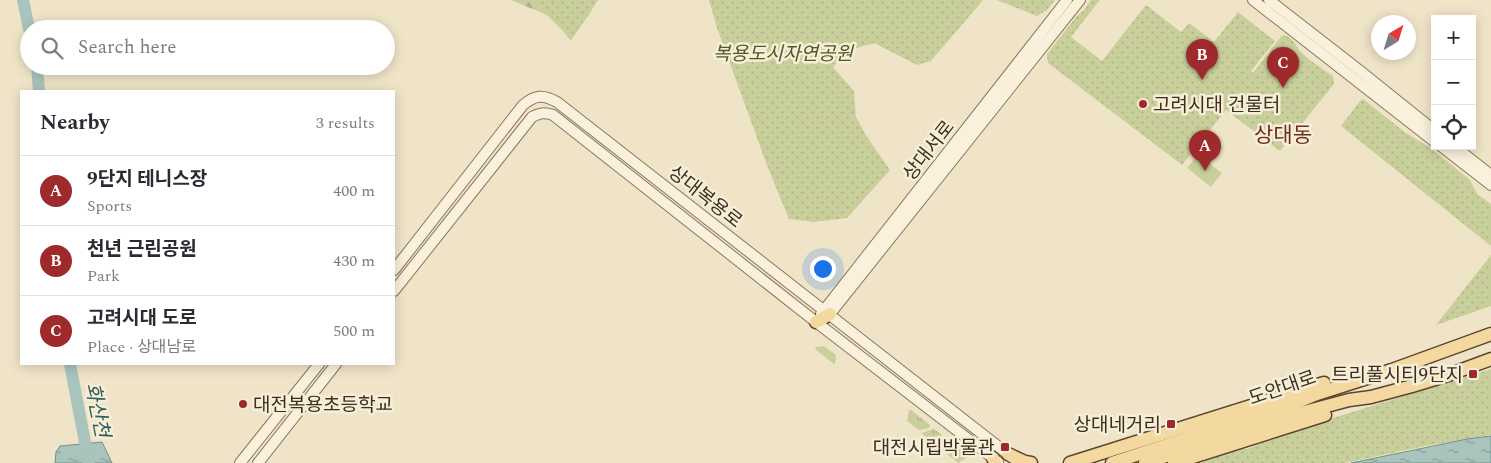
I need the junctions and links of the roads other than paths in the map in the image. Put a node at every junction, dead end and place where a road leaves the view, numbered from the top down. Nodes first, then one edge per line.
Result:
1 (1068, 0) edge
2 (1080, 0) edge
3 (1253, 0) edge
4 (1269, 0) edge
5 (1431, 128) edge
6 (1431, 139) edge
7 (1446, 150) edge
8 (1459, 150) edge
9 (1491, 175) edge
10 (1491, 186) edge
11 (395, 269) edge
12 (395, 290) edge
13 (827, 312) junction
14 (816, 322) junction
15 (1491, 334) edge
16 (1491, 359) edge
17 (318, 365) edge
18 (335, 365) edge
19 (1392, 370) junction
20 (1371, 397) junction
21 (998, 459) edge
22 (1090, 459) edge
23 (240, 463) edge
24 (258, 463) edge
25 (1019, 463) edge
26 (1031, 463) edge
27 (1070, 463) edge
28 (1112, 463) edge
29 (1145, 463) edge
30 (1174, 463) edge

1 - 13 street, 상대서로
2 - 13 street, 상대서로
3 - 6 street
4 - 5 street
7 - 10 street
8 - 9 street
11 - 13 street, 상대복용로
12 - 14 street, 상대복용로
13 - 14 main road
13 - 21 street, 상대복용로
14 - 21 street, 상대복용로
15 - 19 main road, 도안대로
16 - 20 main road, 도안대로
17 - 23 street
18 - 24 street
19 - 22 main road
19 - 28 main road, 도안대로
20 - 29 main road, 도안대로
20 - 30 main road
21 - 25 street, 상대복용로
21 - 26 main road
22 - 27 main road

